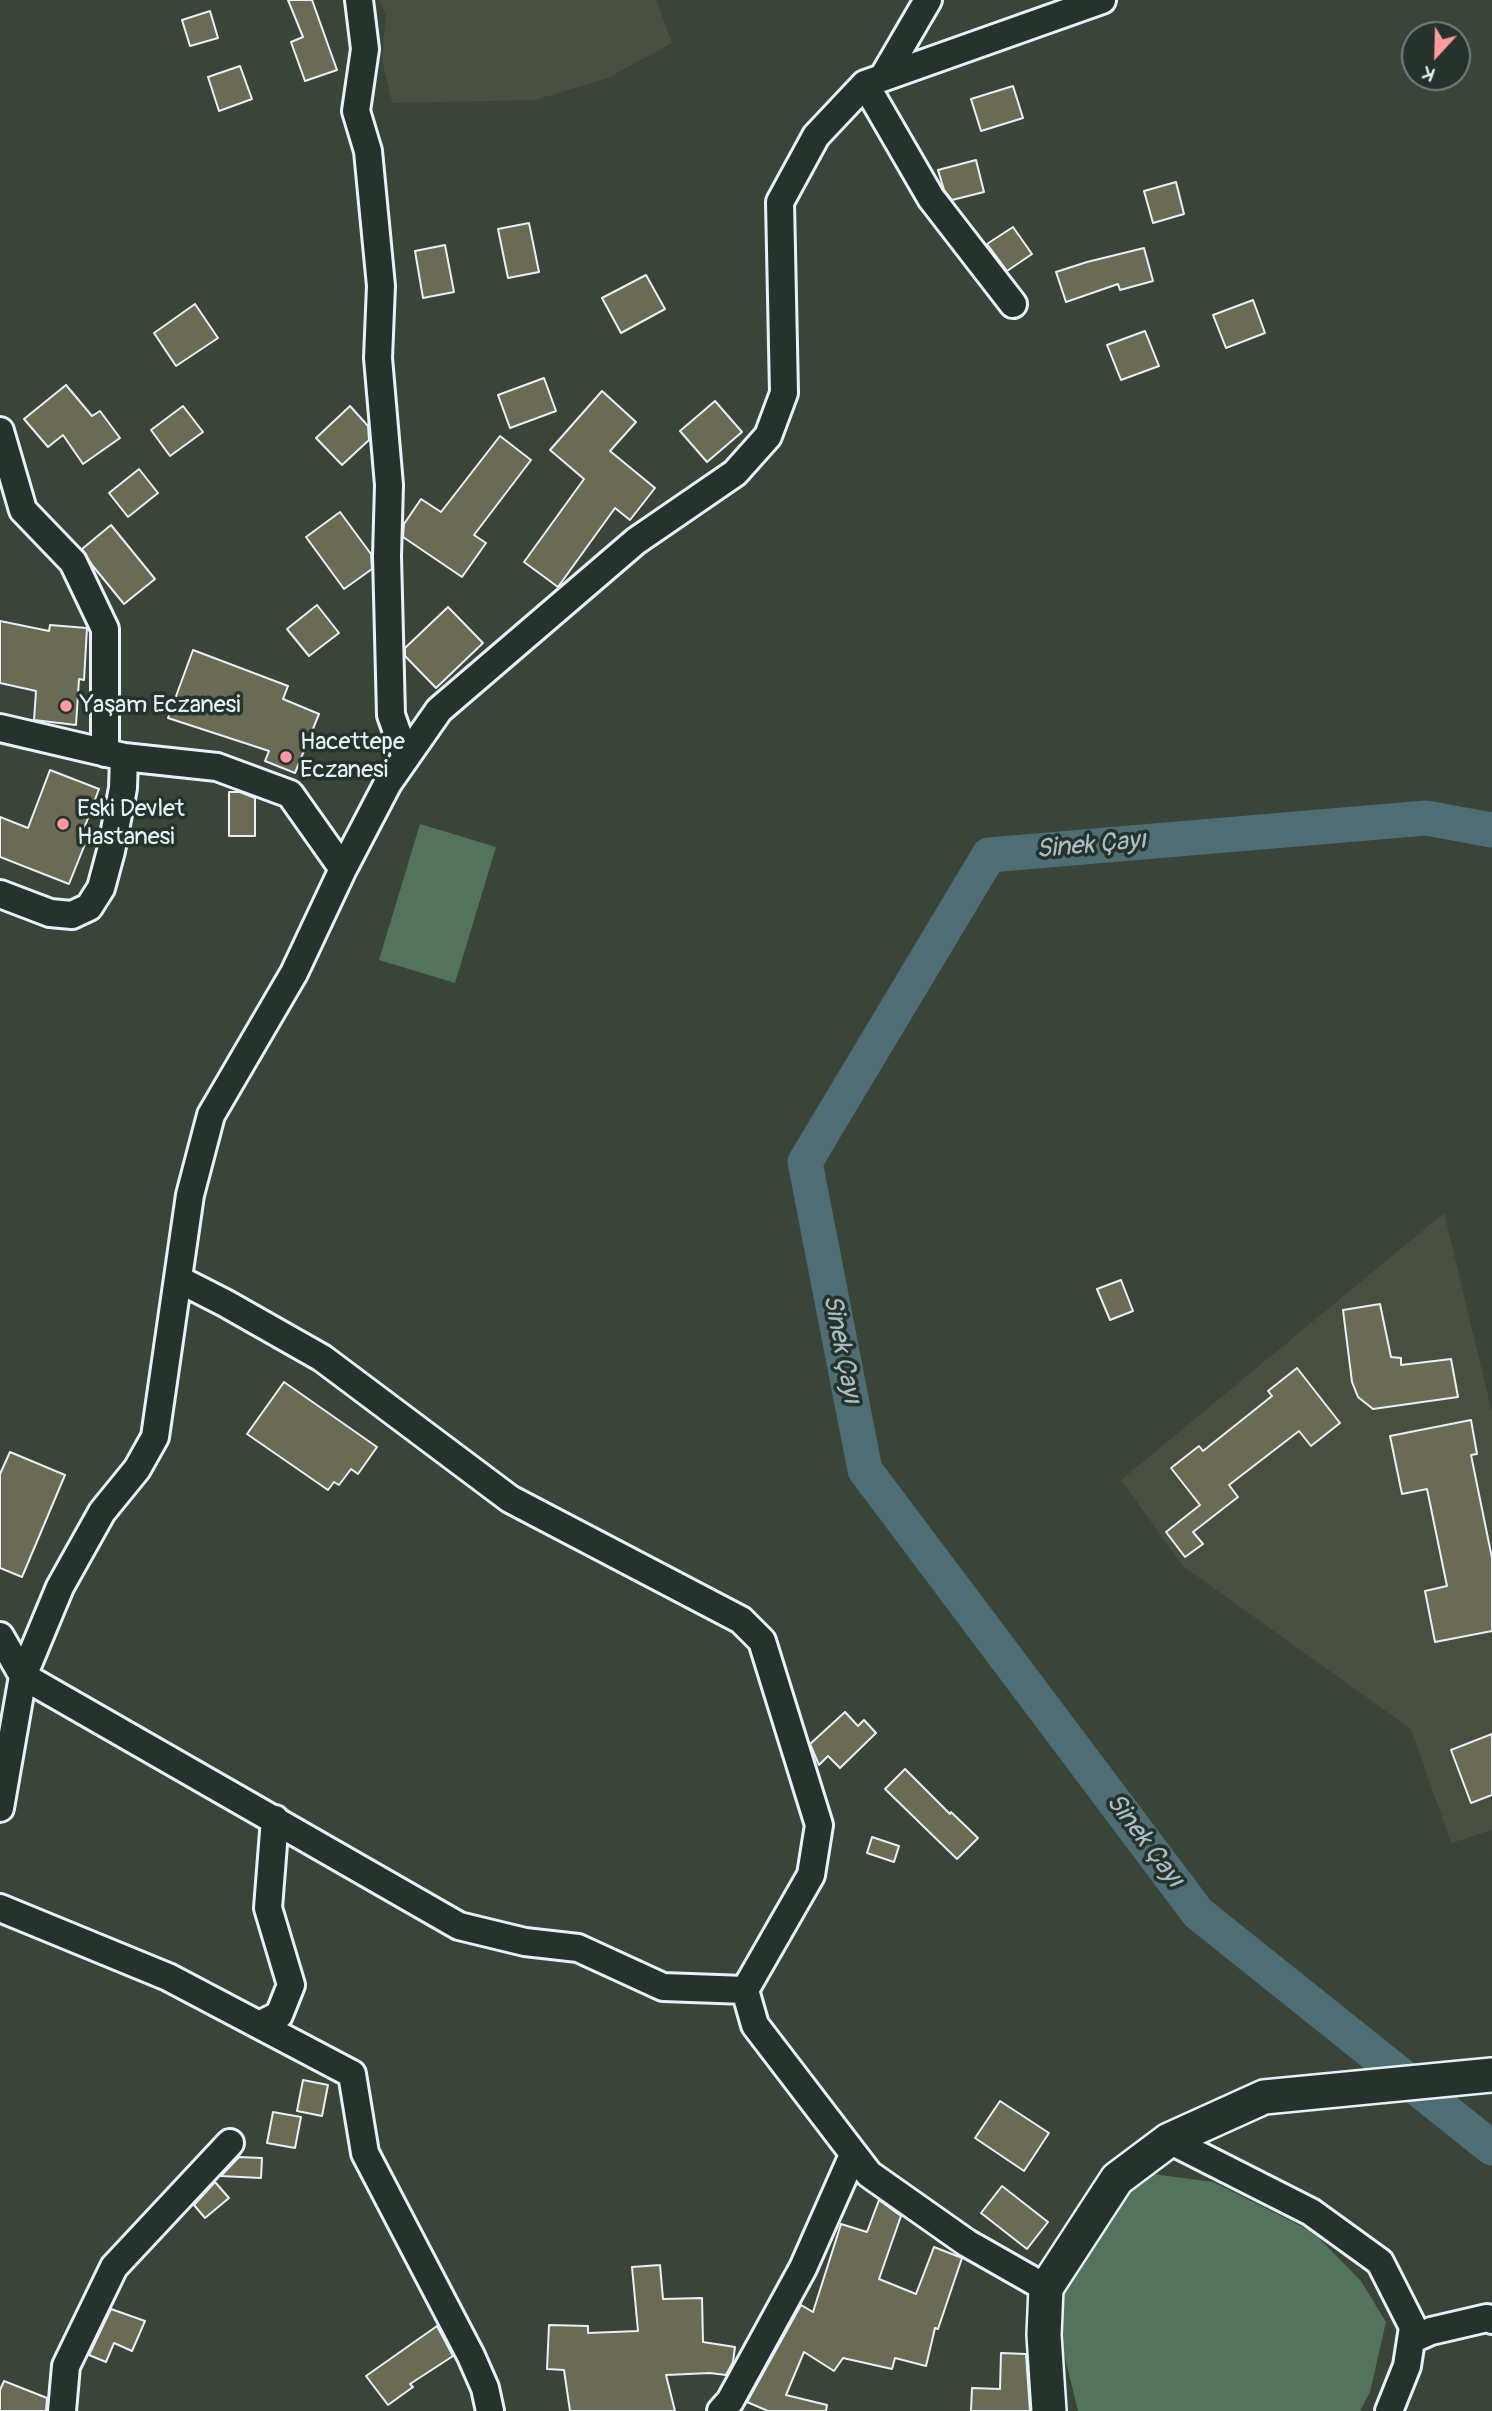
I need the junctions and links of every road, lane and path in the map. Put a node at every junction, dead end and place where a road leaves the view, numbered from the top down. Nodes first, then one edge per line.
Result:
1 (359, 0) edge
2 (928, 0) edge
3 (1102, 0) edge
4 (874, 80) junction
5 (1013, 304) dead end
6 (0, 431) edge
7 (0, 727) edge
8 (114, 755) junction
9 (406, 757) junction
10 (343, 869) junction
11 (0, 894) edge
12 (178, 1279) junction
13 (0, 1636) edge
14 (23, 1676) junction
15 (9, 1708) edge
16 (0, 1808) edge
17 (275, 1819) junction
18 (0, 1908) edge
19 (745, 1990) junction
20 (260, 2025) junction
21 (1492, 2076) edge
22 (1169, 2140) junction
23 (230, 2143) dead end
24 (853, 2155) junction
25 (1046, 2288) junction
26 (1489, 2319) edge
27 (1411, 2340) junction
28 (62, 2411) edge
29 (490, 2411) edge
30 (721, 2411) edge
31 (1049, 2411) edge
32 (1389, 2411) edge

1 - 9 street
2 - 4 street
3 - 4 street
4 - 5 street
4 - 9 street
6 - 8 street
7 - 8 street
8 - 10 street
8 - 11 street
9 - 10 street
10 - 12 street
12 - 14 street
12 - 19 street
13 - 14 street
14 - 15 street
14 - 17 street
15 - 16 street
17 - 19 street
17 - 20 street
18 - 20 street
19 - 24 street
20 - 29 street
21 - 22 main road
22 - 25 main road
22 - 27 street
23 - 28 street
24 - 25 street
24 - 30 street
25 - 31 main road
26 - 27 street
27 - 32 street

